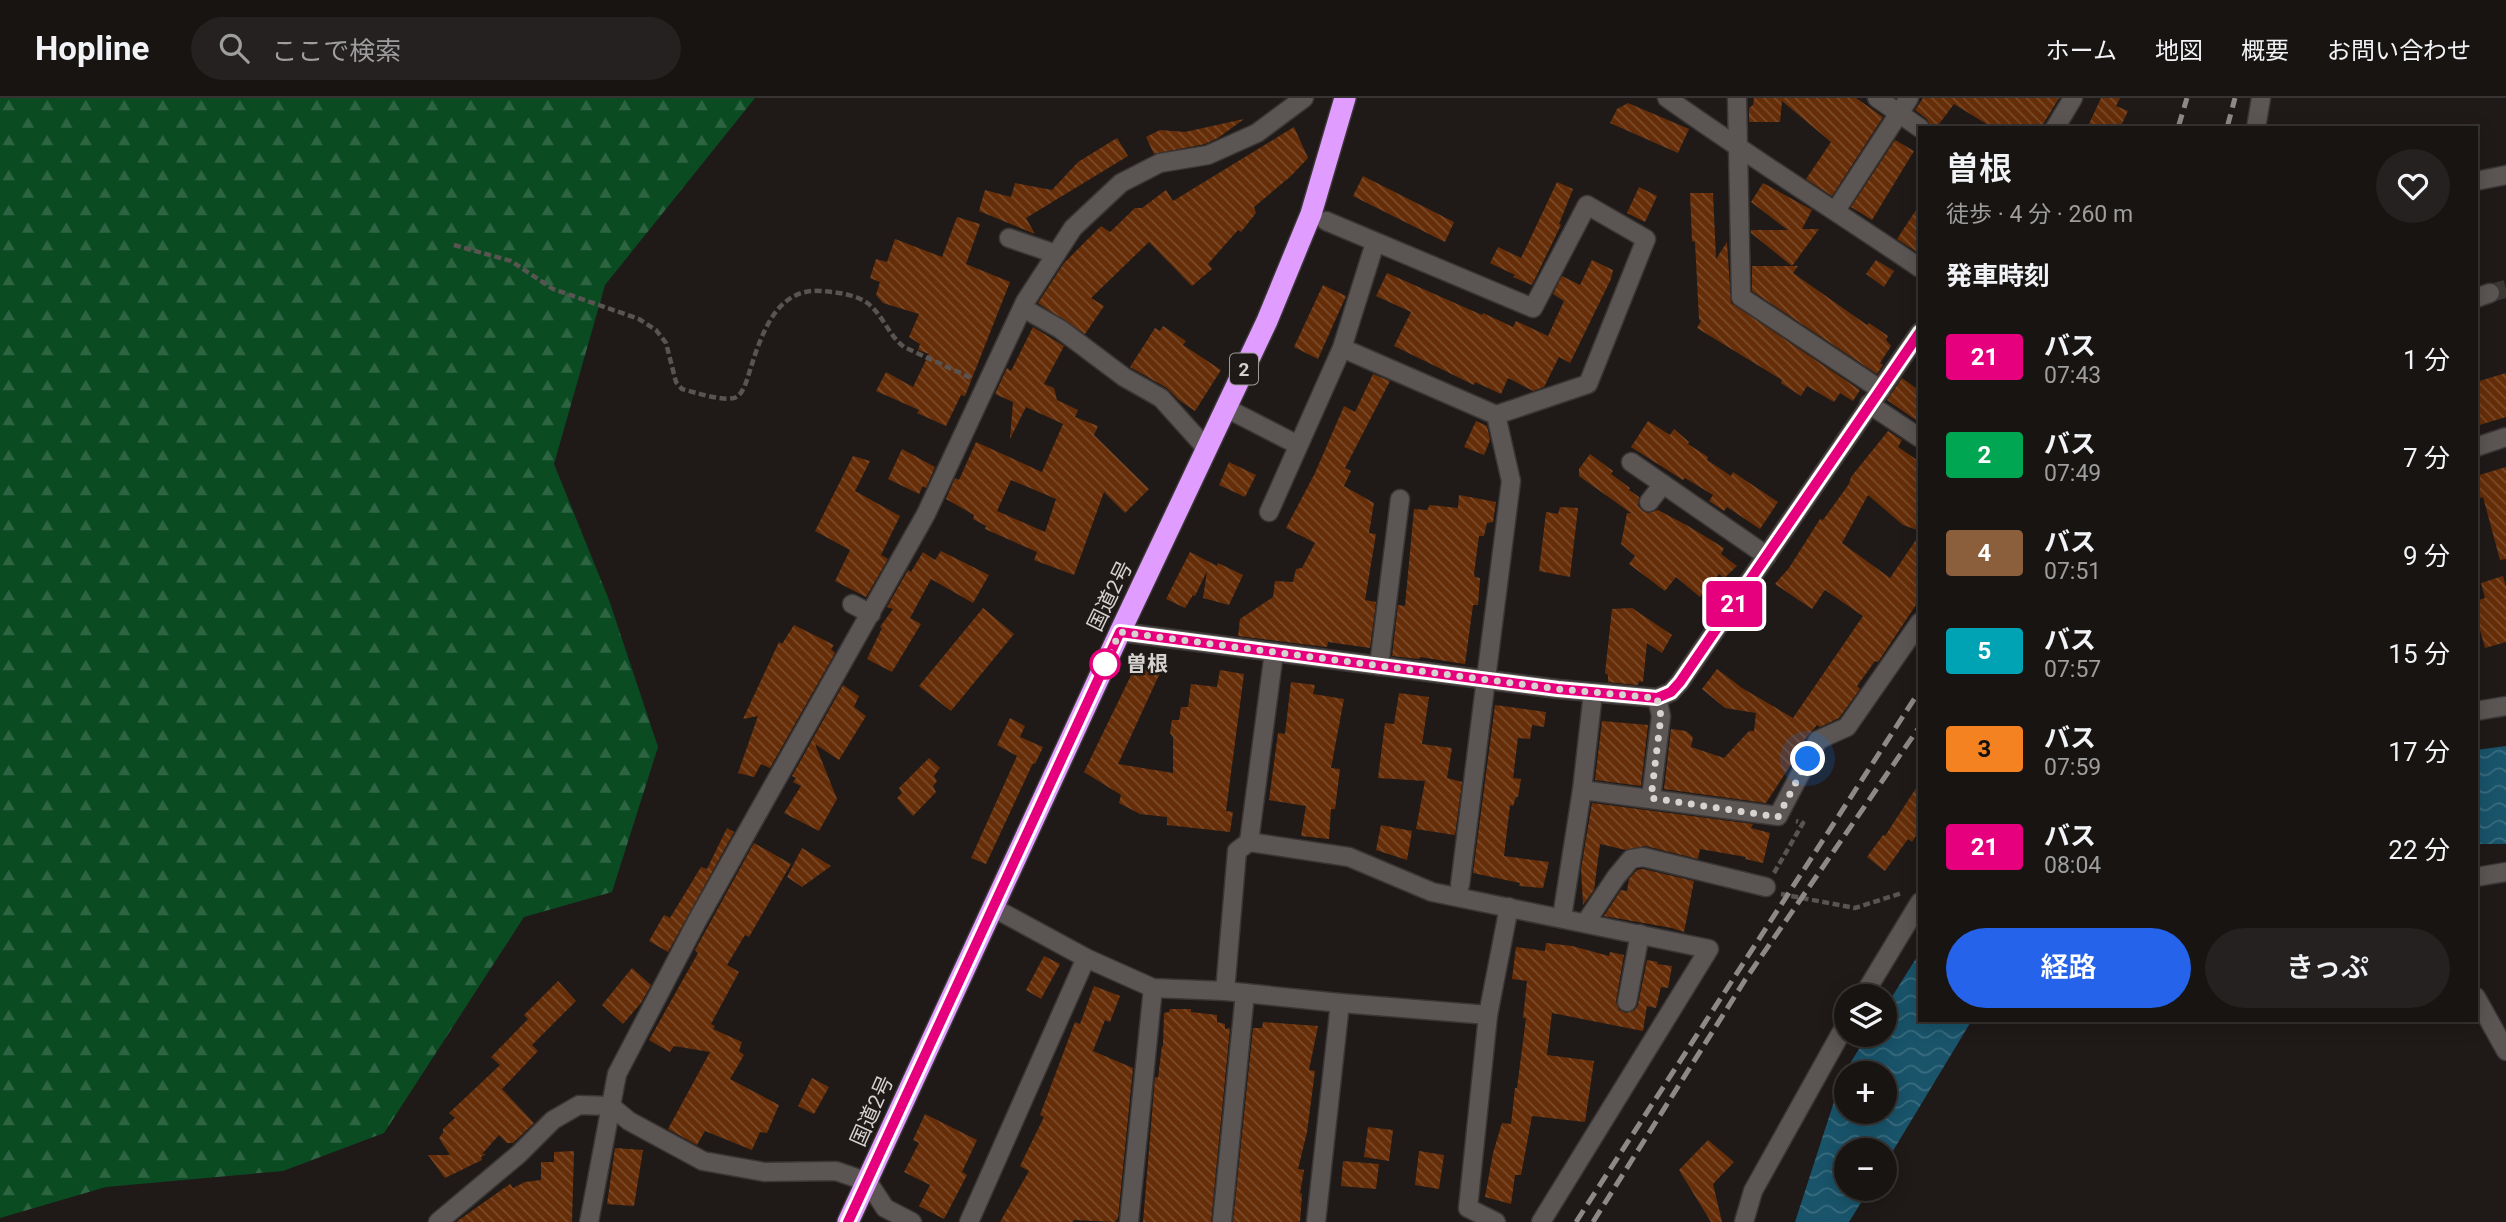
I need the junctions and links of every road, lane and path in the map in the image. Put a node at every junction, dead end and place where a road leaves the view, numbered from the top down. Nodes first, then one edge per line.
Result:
1 (1304, 98) edge
2 (1345, 98) edge
3 (1667, 98) edge
4 (1737, 98) edge
5 (1877, 98) edge
6 (1909, 98) edge
7 (2073, 98) edge
8 (2261, 98) edge
9 (1900, 114) junction
10 (2056, 126) edge
11 (2256, 126) edge
12 (1918, 127) edge
13 (1738, 149) junction
14 (2506, 174) edge
15 (2478, 181) edge
16 (1836, 210) junction
17 (1326, 221) dead end
18 (1009, 238) dead end
19 (1375, 243) junction
20 (454, 245) dead end
21 (1056, 254) junction
22 (1918, 267) edge
23 (1023, 308) junction
24 (1918, 337) edge
25 (1342, 348) junction
26 (986, 384) junction
27 (1881, 390) junction
28 (1869, 404) junction
29 (1226, 408) junction
30 (1496, 415) junction
31 (1918, 437) edge
32 (2506, 437) edge
33 (1298, 445) junction
34 (2478, 446) edge
35 (1206, 449) junction
36 (1631, 461) dead end
37 (1663, 484) junction
38 (1400, 499) dead end
39 (1650, 502) dead end
40 (1767, 556) junction
41 (852, 604) dead end
42 (871, 614) junction
43 (1918, 625) edge
44 (1120, 632) junction
45 (1274, 652) junction
46 (1379, 666) junction
47 (1487, 680) junction
48 (1593, 693) junction
49 (1657, 698) junction
50 (2506, 706) edge
51 (2478, 710) edge
52 (1582, 790) junction
53 (1651, 798) junction
54 (1778, 817) junction
55 (1249, 842) junction
56 (1460, 885) dead end
57 (1766, 887) junction
58 (1913, 896) edge
59 (992, 907) junction
60 (1509, 907) junction
61 (1562, 917) junction
62 (1587, 922) junction
63 (1640, 934) junction
64 (1086, 958) junction
65 (1869, 984) edge
66 (1153, 988) junction
67 (1225, 991) junction
68 (1245, 993) junction
69 (1628, 1002) dead end
70 (2478, 1002) edge
71 (1340, 1003) junction
72 (1488, 1014) junction
73 (1834, 1046) edge
74 (2506, 1051) edge
75 (611, 1106) junction
76 (868, 1182) junction
77 (438, 1222) edge
78 (589, 1222) edge
79 (848, 1222) edge
80 (912, 1222) edge
81 (970, 1222) edge
82 (1129, 1222) edge
83 (1222, 1222) edge
84 (1316, 1222) edge
85 (1496, 1222) edge
86 (1541, 1222) edge
87 (1744, 1222) edge

1 - 21 street
2 - 29 highway, 国道2号 / 2
3 - 13 street
4 - 13 street
5 - 9 street
6 - 9 street
7 - 10 street
8 - 11 street
9 - 12 street
9 - 16 street
13 - 16 street
13 - 27 street
14 - 15 street
16 - 22 street
17 - 19 street
18 - 21 street
19 - 25 street
19 - 30 street
20 - 26 path
21 - 23 street
23 - 26 street
23 - 35 street
24 - 27 street
25 - 30 street
25 - 33 street
25 - 33 street
26 - 42 street
27 - 28 street
28 - 31 street
28 - 40 street
29 - 33 street
29 - 35 highway, 国道2号 / 2
30 - 47 street
32 - 34 street
35 - 44 highway, 国道2号 / 2
36 - 37 street
37 - 39 street
37 - 40 street
38 - 46 street
40 - 49 street
41 - 42 street
42 - 75 street
43 - 54 street
44 - 45 street
44 - 59 highway, 国道2号 / 2
45 - 46 street
45 - 55 street
46 - 47 street
47 - 48 street
47 - 56 street
48 - 49 street
48 - 52 street
49 - 53 street
50 - 51 street
52 - 53 street
52 - 61 street
53 - 54 street
54 - 57 path
55 - 60 street
55 - 67 street
57 - 58 path
57 - 62 street
58 - 65 street
59 - 64 street
59 - 76 highway, 国道2号 / 2
60 - 61 street
60 - 72 street
61 - 62 street
62 - 63 street
63 - 69 street
63 - 86 street
64 - 66 street
64 - 81 street
66 - 67 street
66 - 82 street
67 - 68 street
68 - 71 street
68 - 83 street
70 - 74 street
71 - 72 street
71 - 84 street
72 - 85 street
73 - 87 street
75 - 76 street
75 - 77 street
75 - 78 street
76 - 79 highway, 国道2号 / 2
76 - 80 street

